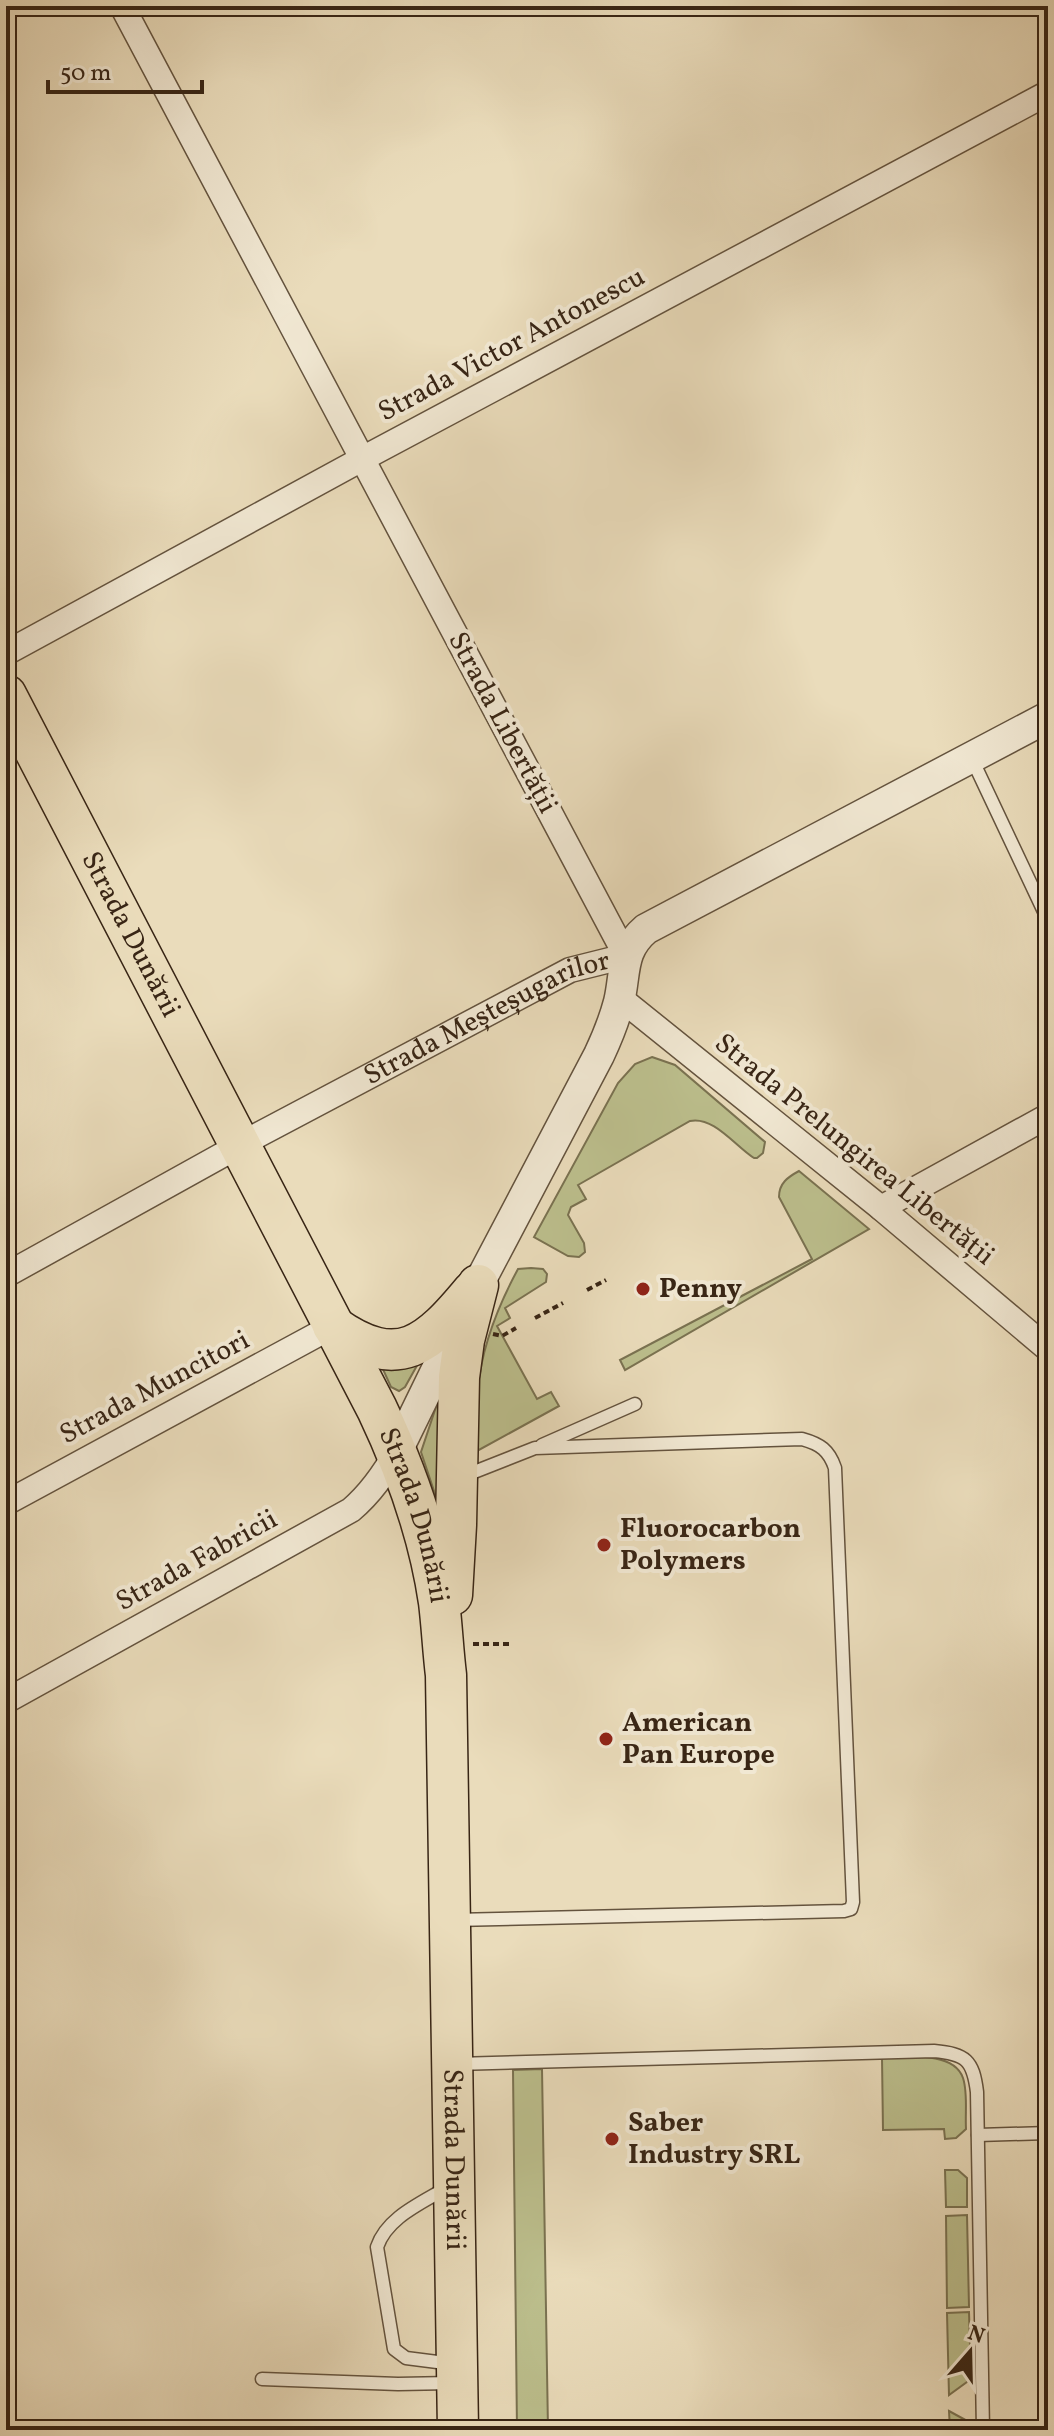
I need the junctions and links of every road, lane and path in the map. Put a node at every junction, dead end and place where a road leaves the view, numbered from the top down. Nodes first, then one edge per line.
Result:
1 (122, 6) edge
2 (1048, 93) edge
3 (362, 459) junction
4 (6, 653) edge
5 (6, 695) edge
6 (1048, 717) edge
7 (972, 759) junction
8 (1048, 920) edge
9 (626, 956) junction
10 (620, 998) junction
11 (1048, 1116) edge
12 (240, 1145) junction
13 (881, 1208) junction
14 (6, 1275) edge
15 (606, 1280) dead end
16 (478, 1285) junction
17 (587, 1290) dead end
18 (563, 1303) dead end
19 (535, 1318) dead end
20 (333, 1326) junction
21 (516, 1328) dead end
22 (483, 1332) dead end
23 (1048, 1349) edge
24 (635, 1404) dead end
25 (535, 1448) junction
26 (397, 1451) junction
27 (457, 1478) junction
28 (6, 1503) edge
29 (473, 1644) dead end
30 (511, 1644) dead end
31 (446, 1675) junction
32 (6, 1701) edge
33 (451, 1921) junction
34 (453, 2064) junction
35 (1048, 2133) edge
36 (978, 2135) junction
37 (454, 2183) junction
38 (456, 2374) junction
39 (262, 2379) dead end
40 (458, 2430) edge
41 (983, 2430) edge

1 - 3 street, Strada Libertății
2 - 3 street, Strada Victor Antonescu
3 - 4 street, Strada Victor Antonescu
3 - 9 street, Strada Libertății
5 - 12 main road, Strada Dunării
6 - 7 street, Strada Meșteșugarilor
7 - 8 lane
7 - 9 street, Strada Meșteșugarilor
9 - 10 street
9 - 12 street, Strada Meșteșugarilor
10 - 13 street, Strada Prelungirea Libertății
10 - 16 street
11 - 13 street
12 - 14 street, Strada Meșteșugarilor
12 - 20 main road, Strada Dunării
13 - 23 street, Strada Prelungirea Libertății
15 - 17 path
16 - 20 main road
16 - 26 street
16 - 27 main road
18 - 19 path
20 - 26 main road, Strada Dunării
20 - 28 street, Strada Muncitori
21 - 22 path
24 - 25 lane
25 - 27 lane
25 - 33 lane
26 - 31 main road, Strada Dunării
26 - 32 street, Strada Fabricii
27 - 31 main road
29 - 30 path
31 - 33 main road, Strada Dunării
33 - 34 main road, Strada Dunării
34 - 36 lane
34 - 37 main road, Strada Dunării
35 - 36 lane
36 - 41 lane
37 - 38 main road, Strada Dunării
37 - 38 lane
38 - 39 lane
38 - 40 main road, Strada Dunării

